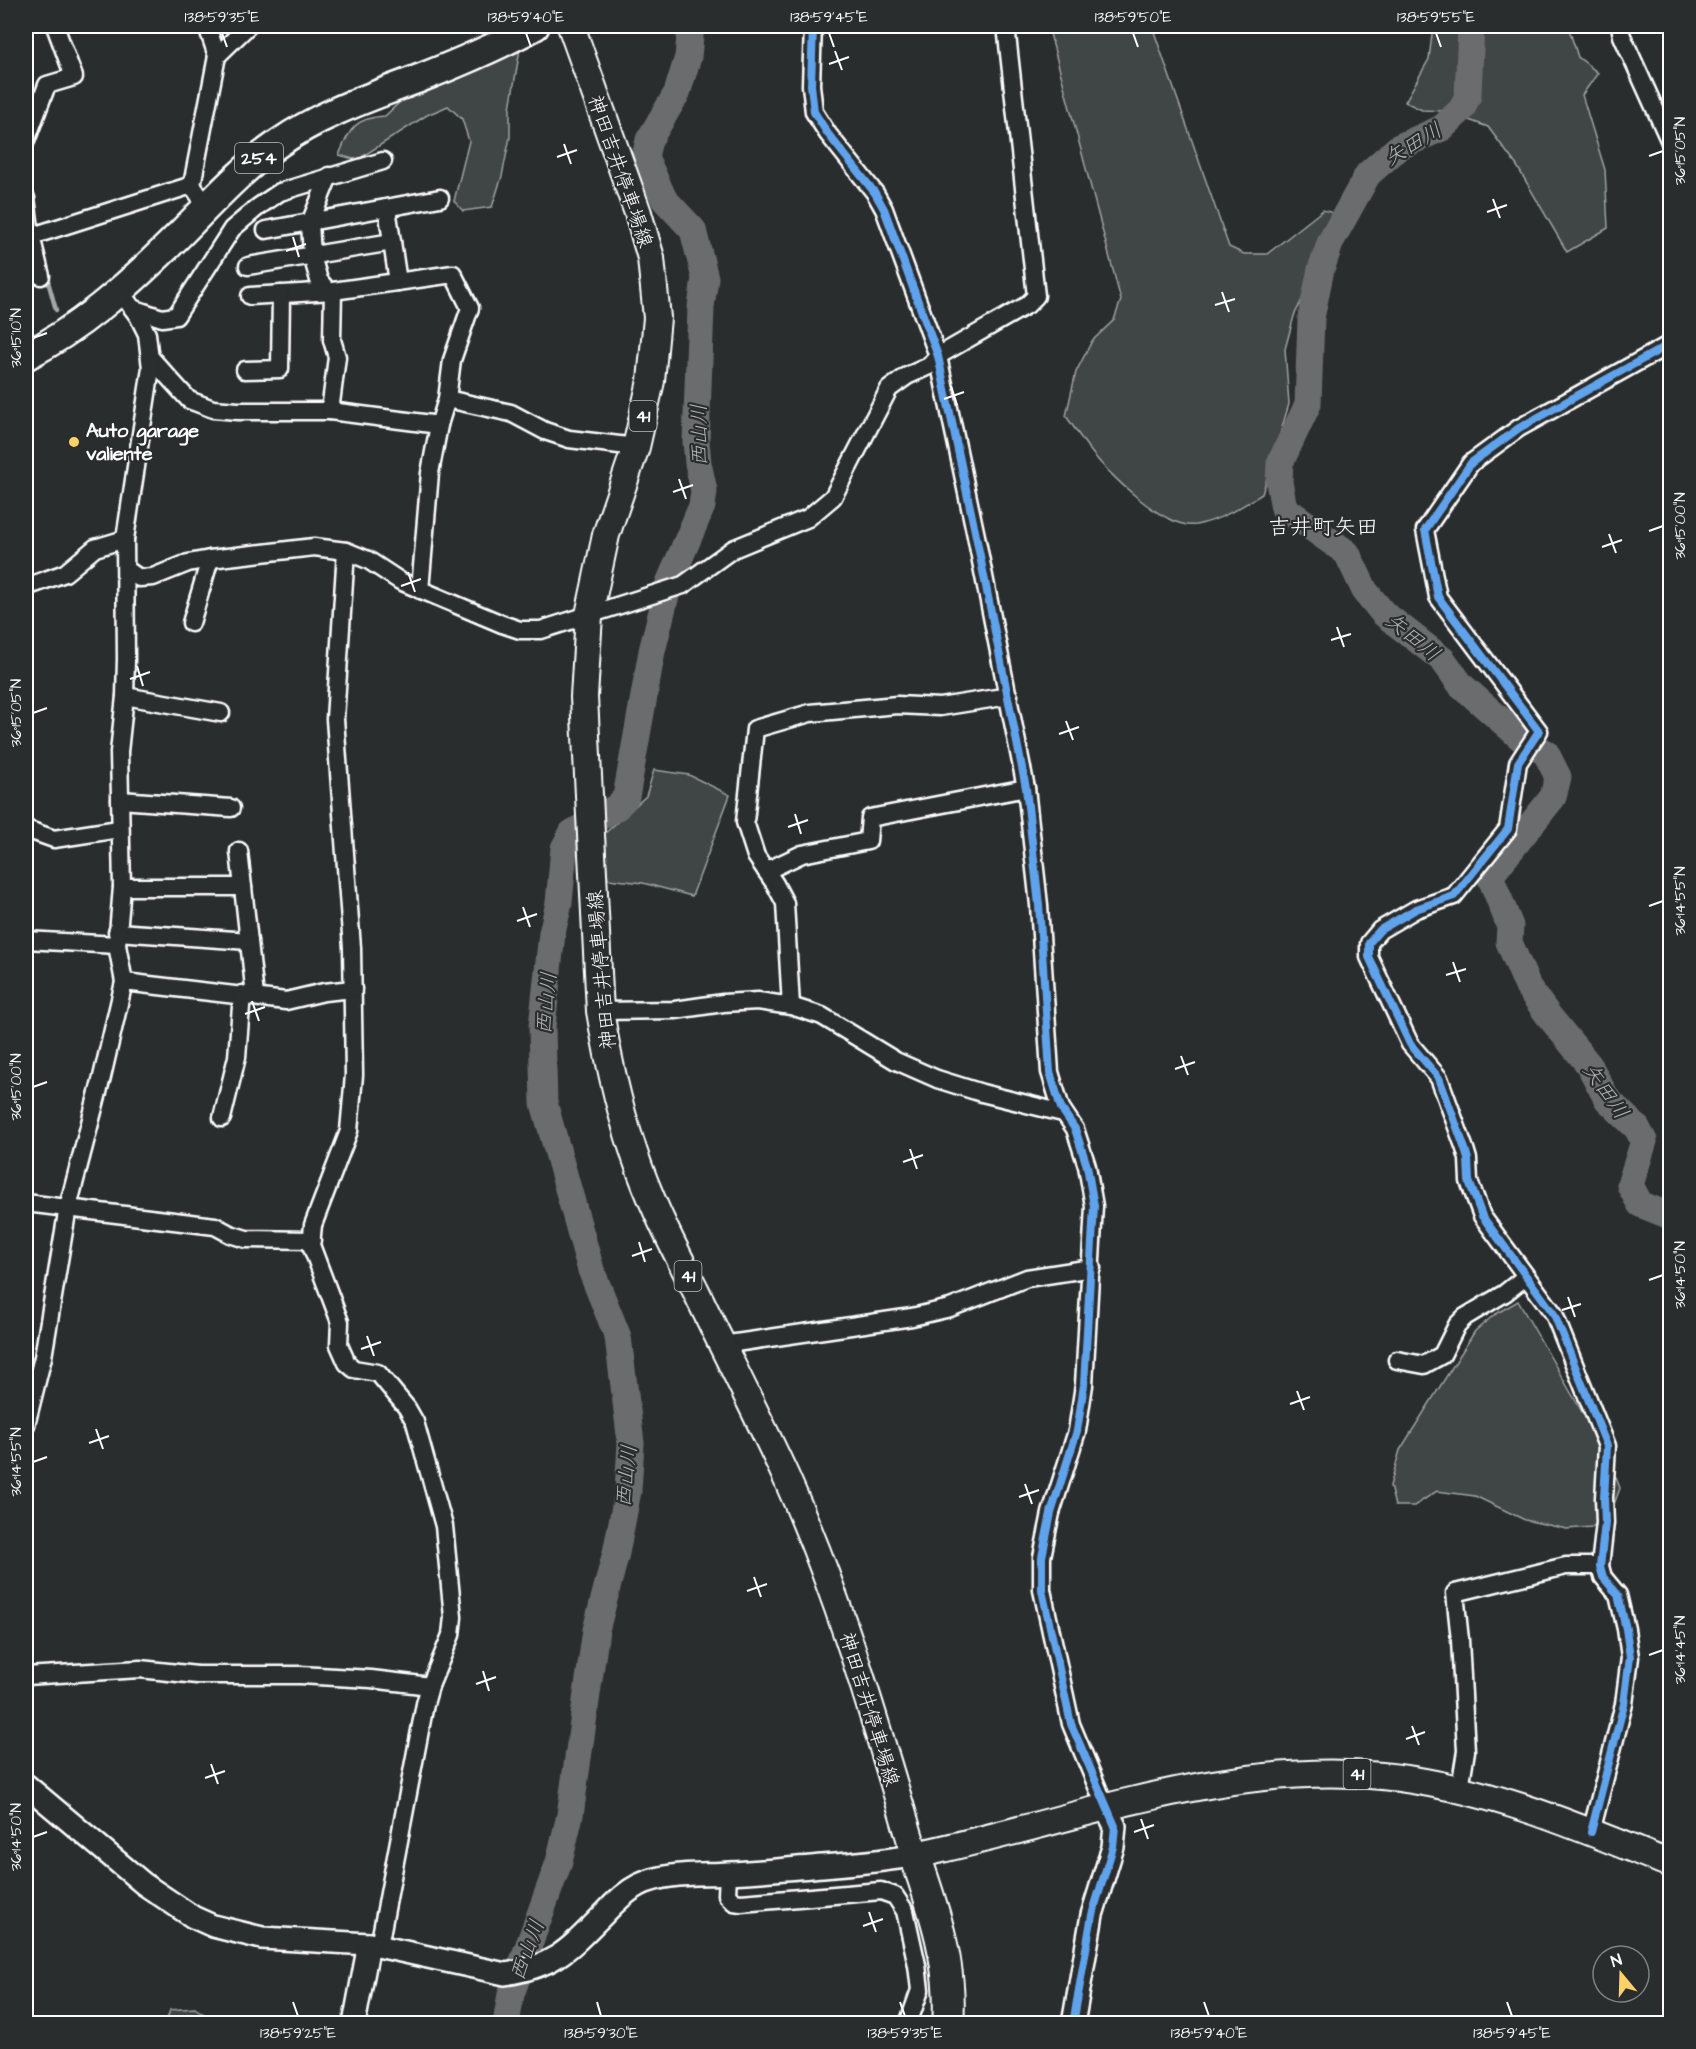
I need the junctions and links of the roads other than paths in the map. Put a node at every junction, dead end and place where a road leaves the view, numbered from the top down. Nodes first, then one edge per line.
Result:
1 (55, 26) edge
2 (207, 26) edge
3 (248, 26) edge
4 (535, 26) edge
5 (571, 26) edge
6 (813, 26) edge
7 (1006, 26) edge
8 (1620, 26) edge
9 (217, 56) junction
10 (26, 141) edge
11 (1671, 142) edge
12 (382, 161) dead end
13 (329, 176) junction
14 (199, 195) junction
15 (26, 198) edge
16 (440, 198) dead end
17 (387, 208) junction
18 (310, 223) junction
19 (266, 230) dead end
20 (28, 237) edge
21 (392, 242) junction
22 (312, 256) junction
23 (248, 266) dead end
24 (41, 276) dead end
25 (398, 282) junction
26 (330, 291) junction
27 (281, 294) junction
28 (250, 296) dead end
29 (126, 299) junction
30 (1671, 344) edge
31 (26, 356) edge
32 (938, 356) junction
33 (150, 357) junction
34 (245, 370) dead end
35 (447, 399) junction
36 (330, 411) junction
37 (439, 425) junction
38 (636, 447) junction
39 (125, 539) junction
40 (346, 551) junction
41 (210, 559) junction
42 (126, 569) junction
43 (26, 587) edge
44 (420, 590) junction
45 (589, 615) junction
46 (191, 623) dead end
47 (125, 696) junction
48 (1009, 696) junction
49 (220, 713) dead end
50 (1026, 788) junction
51 (120, 800) junction
52 (231, 808) dead end
53 (26, 829) edge
54 (119, 829) junction
55 (239, 851) dead end
56 (766, 871) junction
57 (122, 887) junction
58 (243, 887) junction
59 (117, 938) junction
60 (26, 940) edge
61 (249, 941) junction
62 (124, 982) junction
63 (352, 989) junction
64 (248, 995) junction
65 (791, 1006) junction
66 (600, 1011) junction
67 (1063, 1113) junction
68 (222, 1118) dead end
69 (26, 1203) edge
70 (68, 1207) junction
71 (312, 1240) junction
72 (1092, 1268) junction
73 (1525, 1277) junction
74 (722, 1345) junction
75 (1397, 1360) dead end
76 (26, 1425) edge
77 (1600, 1566) junction
78 (26, 1676) edge
79 (430, 1686) junction
80 (26, 1785) edge
81 (1460, 1788) junction
82 (1106, 1808) junction
83 (1591, 1832) junction
84 (915, 1855) junction
85 (1671, 1864) edge
86 (728, 1873) junction
87 (374, 1945) junction
88 (948, 1984) junction
89 (354, 2024) edge
90 (908, 2024) edge
91 (939, 2024) edge
92 (948, 2024) edge
93 (1073, 2024) edge

1 - 10 street
2 - 9 street
3 - 9 street
4 - 14 highway, 254
5 - 38 main road, 神田吉井停車場線 / 41
6 - 32 street
7 - 32 street
8 - 11 street
9 - 14 street
12 - 13 street
13 - 18 street
13 - 29 street
14 - 20 street
14 - 29 highway, 254
15 - 20 street
16 - 17 street
17 - 18 street
17 - 21 street
18 - 19 street
18 - 22 street
20 - 24 street
21 - 22 street
21 - 25 street
22 - 23 street
22 - 26 street
25 - 26 street
25 - 35 street
26 - 27 street
26 - 36 street
27 - 28 street
27 - 34 street
29 - 31 highway, 254
29 - 33 street
30 - 73 street
32 - 45 street
32 - 48 street
33 - 36 street
33 - 39 street
35 - 37 street
35 - 38 street
36 - 37 street
37 - 44 street
38 - 45 main road, 神田吉井停車場線 / 41
39 - 42 street
39 - 43 street
40 - 41 street
40 - 44 street
40 - 63 street
41 - 42 street
41 - 46 street
42 - 47 street
44 - 45 street
45 - 66 main road, 神田吉井停車場線 / 41
47 - 49 street
47 - 51 street
48 - 50 street
48 - 56 street
50 - 56 street
50 - 67 street
51 - 52 street
51 - 54 street
53 - 54 street
54 - 57 street
55 - 58 street
56 - 65 street
57 - 58 street
57 - 59 street
58 - 61 street
59 - 60 street
59 - 61 street
59 - 62 street
61 - 64 street
62 - 64 street
62 - 70 street
63 - 64 street
63 - 71 street
64 - 68 street
65 - 66 street
65 - 67 street
66 - 74 main road, 神田吉井停車場線 / 41
67 - 72 street
69 - 70 street
70 - 71 street
70 - 76 street
71 - 79 street
72 - 74 street
72 - 82 street
73 - 75 street
73 - 77 street
74 - 84 main road, 神田吉井停車場線 / 41
77 - 81 street
77 - 83 street
78 - 79 street
79 - 87 street
80 - 87 street
81 - 82 main road, 41
81 - 83 main road, 41
82 - 84 main road, 41
82 - 93 street
83 - 85 main road, 41
84 - 86 street
84 - 88 highway
86 - 87 street
86 - 90 street
87 - 89 street
88 - 91 highway
88 - 92 highway

